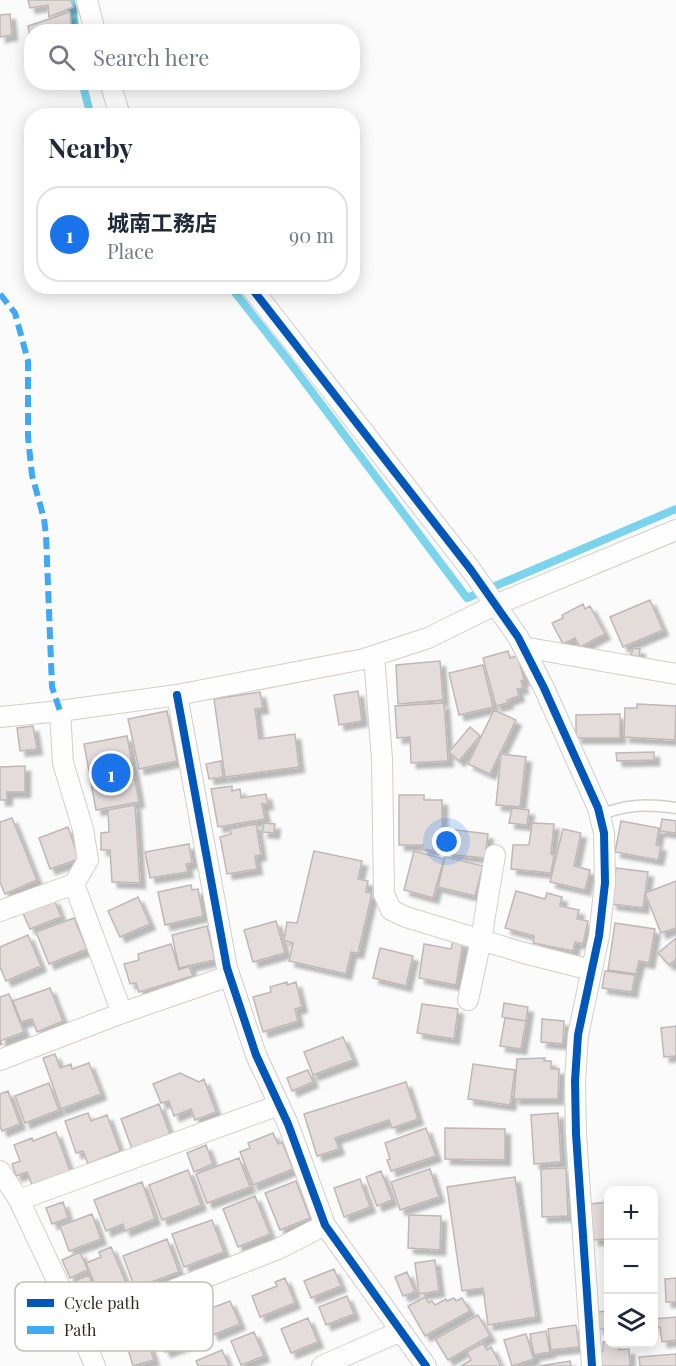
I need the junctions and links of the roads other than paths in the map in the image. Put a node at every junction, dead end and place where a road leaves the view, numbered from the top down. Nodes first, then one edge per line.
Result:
1 (87, 0) edge
2 (93, 24) edge
3 (112, 90) edge
4 (118, 108) edge
5 (256, 294) edge
6 (676, 530) edge
7 (495, 605) junction
8 (523, 647) junction
9 (374, 656) junction
10 (676, 674) edge
11 (177, 695) junction
12 (60, 711) junction
13 (0, 717) edge
14 (676, 808) edge
15 (599, 814) junction
16 (495, 855) dead end
17 (74, 884) junction
18 (0, 911) edge
19 (481, 940) junction
20 (591, 970) junction
21 (229, 976) junction
22 (468, 1000) dead end
23 (122, 1013) junction
24 (0, 1060) edge
25 (279, 1105) junction
26 (0, 1172) edge
27 (19, 1200) junction
28 (325, 1225) junction
29 (58, 1282) edge
30 (194, 1282) edge
31 (401, 1331) junction
32 (89, 1351) edge
33 (95, 1366) edge
34 (321, 1366) edge
35 (426, 1366) edge
36 (592, 1366) edge

1 - 2 street
3 - 4 street
5 - 7 street
6 - 7 street
7 - 8 street
7 - 9 street
8 - 10 street
8 - 15 street
9 - 11 street
9 - 19 street
11 - 12 street
11 - 21 street
12 - 13 street
12 - 17 street
14 - 15 lane
15 - 20 street
16 - 19 street
17 - 18 street
17 - 23 street
19 - 20 street
19 - 22 street
20 - 36 street
21 - 23 street
21 - 25 street
23 - 24 street
25 - 27 street
25 - 28 street
26 - 27 street
27 - 29 street
28 - 30 street
28 - 31 street
31 - 34 street
31 - 35 street
32 - 33 street

